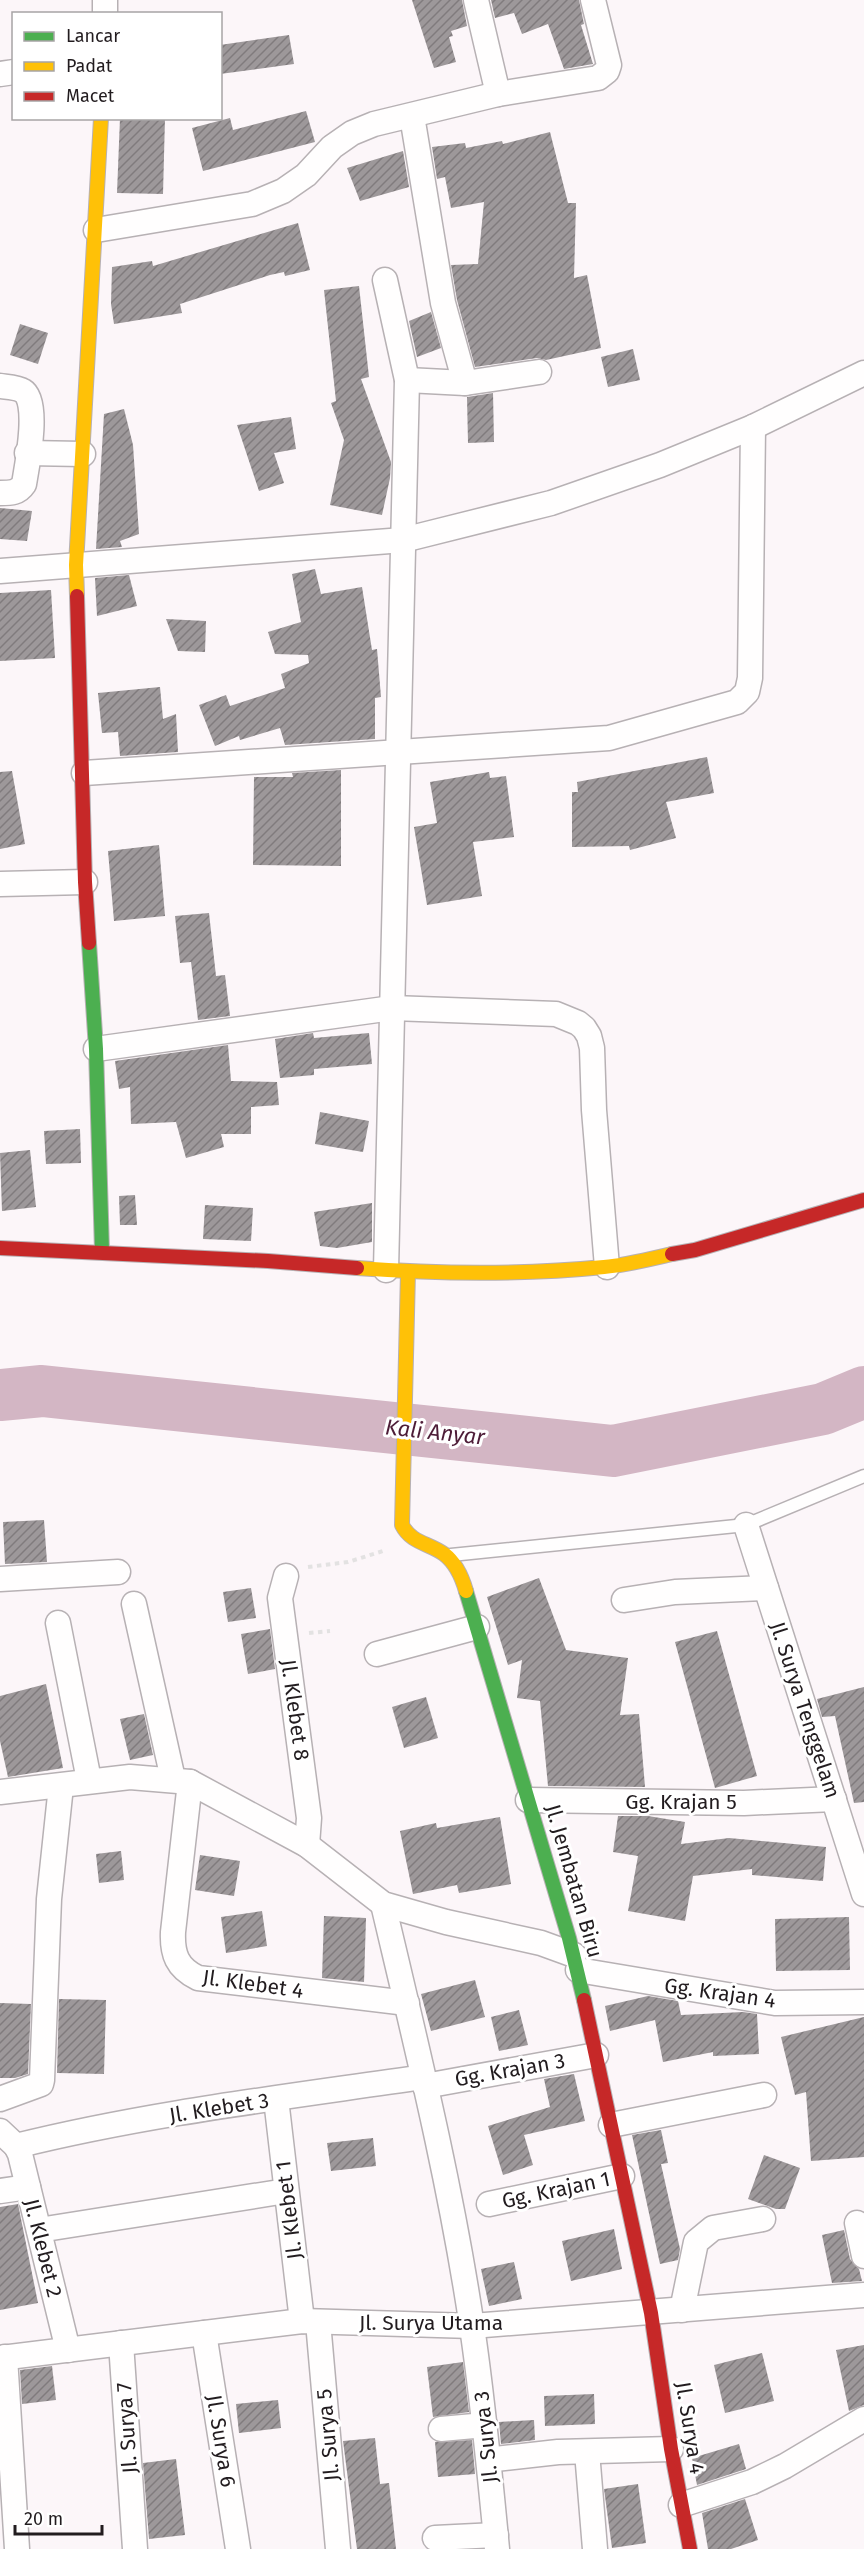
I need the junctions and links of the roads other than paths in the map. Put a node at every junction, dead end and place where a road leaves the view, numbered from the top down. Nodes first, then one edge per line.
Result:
1 (476, 0) edge
2 (593, 0) edge
3 (498, 94) junction
4 (412, 116) junction
5 (101, 120) edge
6 (96, 230) junction
7 (385, 280) dead end
8 (538, 372) dead end
9 (864, 373) edge
10 (407, 380) junction
11 (465, 383) junction
12 (0, 386) edge
13 (753, 427) junction
14 (27, 453) junction
15 (83, 454) junction
16 (0, 493) edge
17 (403, 540) junction
18 (76, 565) junction
19 (0, 571) edge
20 (397, 753) junction
21 (84, 773) junction
22 (85, 882) junction
23 (0, 884) edge
24 (392, 1008) junction
25 (96, 1049) junction
26 (864, 1200) edge
27 (0, 1248) edge
28 (102, 1251) junction
29 (607, 1267) junction
30 (397, 1271) junction
31 (864, 1476) edge
32 (746, 1525) junction
33 (445, 1555) junction
34 (118, 1572) dead end
35 (285, 1576) road end
36 (0, 1579) edge
37 (766, 1588) junction
38 (624, 1600) dead end
39 (134, 1604) dead end
40 (58, 1623) dead end
41 (477, 1627) junction
42 (377, 1654) dead end
43 (89, 1780) junction
44 (182, 1781) junction
45 (61, 1786) junction
46 (0, 1792) edge
47 (834, 1799) junction
48 (528, 1800) junction
49 (307, 1845) junction
50 (864, 1894) edge
51 (384, 1904) junction
52 (576, 1963) junction
53 (864, 2002) edge
54 (407, 2003) junction
55 (596, 2055) junction
56 (424, 2082) junction
57 (764, 2095) dead end
58 (0, 2099) edge
59 (276, 2099) junction
60 (611, 2125) junction
61 (8, 2138) edge
62 (622, 2176) junction
63 (28, 2187) junction
64 (0, 2191) edge
65 (286, 2191) junction
66 (489, 2204) dead end
67 (763, 2218) dead end
68 (857, 2223) dead end
69 (39, 2230) junction
70 (864, 2256) edge
71 (864, 2295) edge
72 (682, 2310) junction
73 (651, 2313) junction
74 (310, 2321) junction
75 (472, 2326) junction
76 (204, 2333) junction
77 (121, 2343) junction
78 (68, 2350) junction
79 (2, 2357) edge
80 (864, 2419) edge
81 (485, 2425) junction
82 (441, 2429) dead end
83 (672, 2449) junction
84 (587, 2452) junction
85 (495, 2459) dead end
86 (681, 2505) junction
87 (435, 2538) dead end
88 (497, 2542) edge
89 (17, 2549) edge
90 (135, 2549) edge
91 (238, 2549) edge
92 (338, 2549) edge
93 (595, 2549) edge
94 (690, 2549) edge

1 - 3 street
2 - 3 street
3 - 4 street
4 - 6 street
4 - 11 street
5 - 6 street
6 - 15 street
7 - 10 street
8 - 11 street
9 - 13 street
10 - 11 street
10 - 17 street
12 - 14 street
13 - 17 street
13 - 20 street
14 - 15 street
14 - 16 street
15 - 18 street
17 - 18 street
17 - 20 street
18 - 19 street
18 - 21 street
20 - 21 street
20 - 24 street
21 - 22 street
22 - 23 street
22 - 25 street
24 - 25 street
24 - 29 street
24 - 30 street
25 - 28 street
26 - 29 street
27 - 28 street
28 - 30 street
29 - 30 street
30 - 33 street, Jl. Jembatan Biru
31 - 32 lane
32 - 33 lane
32 - 37 street, Jl. Surya Tenggelam
33 - 41 street, Jl. Jembatan Biru
34 - 36 street
35 - 49 street, Jl. Klebet 8
37 - 38 street
37 - 47 street, Jl. Surya Tenggelam
39 - 44 street, Jl. Klebet 4
40 - 43 street
41 - 42 street
41 - 48 street, Jl. Jembatan Biru
43 - 44 street
43 - 45 street
44 - 49 street
44 - 54 street, Jl. Klebet 4
45 - 46 street
45 - 58 street
47 - 48 street, Gg. Krajan 5
47 - 50 street, Jl. Surya Tenggelam
48 - 52 street, Jl. Jembatan Biru
49 - 51 street
51 - 52 street, Gg. Krajan 4
51 - 54 street, Jl. Surya 3
52 - 53 street, Gg. Krajan 4
52 - 55 street, Jl. Jembatan Biru
54 - 56 street, Jl. Surya 3
55 - 56 street, Gg. Krajan 3
55 - 60 street, Jl. Jembatan Biru
56 - 59 street, Jl. Klebet 3
56 - 75 street, Jl. Surya 3
57 - 60 street
59 - 61 street, Jl. Klebet 3
59 - 65 street, Jl. Klebet 1
60 - 62 street, Jl. Jembatan Biru
61 - 63 street, Jl. Klebet 2
62 - 66 street, Gg. Krajan 1
62 - 73 street, Jl. Jembatan Biru
63 - 64 street
63 - 69 street, Jl. Klebet 2
65 - 69 street
65 - 74 street, Jl. Klebet 1
67 - 72 street
68 - 70 street
69 - 78 street, Jl. Klebet 2
71 - 72 street, Jl. Surya Utama
72 - 73 street, Jl. Surya Utama
73 - 75 street, Jl. Surya Utama
73 - 83 street, Jl. Surya 4
74 - 75 street, Jl. Surya Utama
74 - 76 street, Jl. Surya Utama
74 - 92 street, Jl. Surya 5
75 - 81 street, Jl. Surya 3
76 - 77 street, Jl. Surya Utama
76 - 91 street, Jl. Surya 6
77 - 78 street, Jl. Surya Utama
77 - 90 street, Jl. Surya 7
78 - 79 street, Jl. Surya Utama
79 - 89 street
80 - 86 street
81 - 82 street
81 - 88 street, Jl. Surya 3
83 - 84 street
83 - 86 street, Jl. Surya 4
84 - 85 street
84 - 93 street
86 - 94 street, Jl. Surya 4
87 - 88 street

